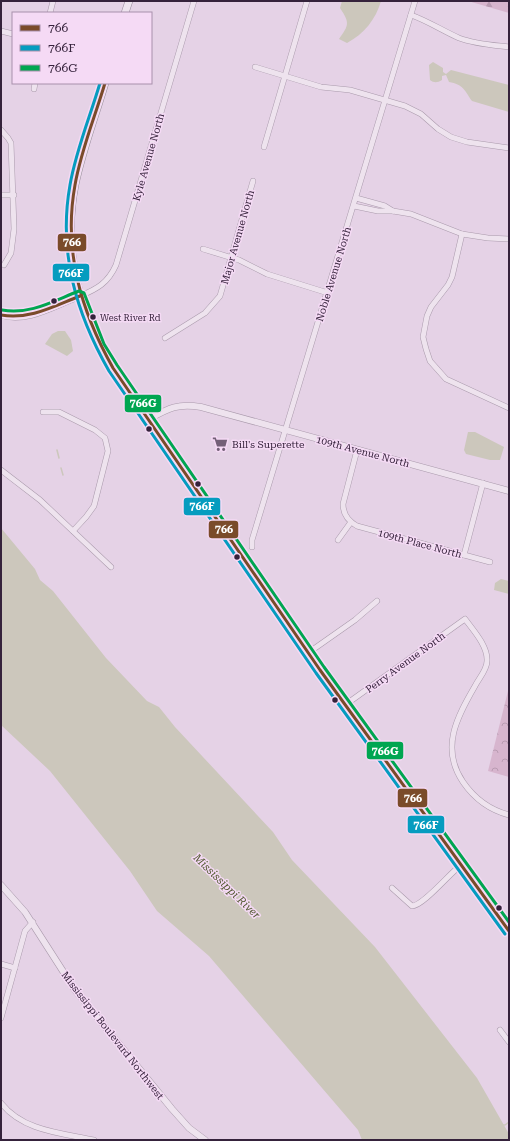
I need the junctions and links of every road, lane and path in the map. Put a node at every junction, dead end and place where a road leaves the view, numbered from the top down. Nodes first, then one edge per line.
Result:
1 (53, 1) edge
2 (129, 1) edge
3 (194, 1) edge
4 (307, 1) edge
5 (415, 1) edge
6 (50, 12) edge
7 (125, 12) edge
8 (411, 15) junction
9 (1, 31) edge
10 (12, 34) edge
11 (509, 47) edge
12 (255, 67) dead end
13 (285, 76) junction
14 (35, 84) edge
15 (105, 84) edge
16 (34, 89) dead end
17 (385, 100) junction
18 (1, 130) edge
19 (264, 147) dead end
20 (509, 148) edge
21 (254, 181) dead end
22 (1, 195) edge
23 (14, 195) junction
24 (356, 198) junction
25 (354, 206) junction
26 (393, 211) junction
27 (462, 234) junction
28 (509, 239) edge
29 (203, 249) dead end
30 (232, 258) junction
31 (4, 265) dead end
32 (328, 292) junction
33 (80, 296) junction
34 (1, 315) edge
35 (165, 338) dead end
36 (509, 408) edge
37 (43, 412) dead end
38 (149, 419) junction
39 (287, 430) junction
40 (357, 450) junction
41 (1, 470) edge
42 (483, 484) junction
43 (509, 491) edge
44 (352, 522) junction
45 (73, 532) junction
46 (338, 540) dead end
47 (252, 547) dead end
48 (464, 555) junction
49 (490, 562) dead end
50 (111, 567) dead end
51 (376, 600) dead end
52 (308, 653) junction
53 (345, 705) junction
54 (509, 815) edge
55 (461, 865) junction
56 (1, 886) edge
57 (392, 888) dead end
58 (33, 922) junction
59 (508, 926) edge
60 (1, 964) edge
61 (14, 968) junction
62 (1, 1018) edge
63 (500, 1030) dead end
64 (509, 1042) edge
65 (1, 1103) edge
66 (94, 1140) edge
67 (205, 1140) edge

1 - 6 street
2 - 7 main road
3 - 33 street, Kyle Avenue North
4 - 13 street
5 - 8 street, Noble Avenue North
8 - 11 street
8 - 17 street, Noble Avenue North
9 - 10 street
12 - 13 street
13 - 17 street
13 - 19 street
14 - 16 street
15 - 33 main road
17 - 20 street
17 - 24 street, Noble Avenue North
18 - 23 street
21 - 30 street, Major Avenue North
22 - 23 street
23 - 31 street
24 - 25 street, Noble Avenue North
24 - 26 street
25 - 26 street
25 - 32 street, Noble Avenue North
26 - 27 street
27 - 28 street
27 - 36 street
29 - 30 street
30 - 32 street
30 - 35 street, Major Avenue North
32 - 39 street, Noble Avenue North
33 - 34 street
33 - 38 main road
37 - 45 street
38 - 39 street, 109th Avenue North
38 - 52 main road
39 - 40 street, 109th Avenue North
39 - 47 street, Noble Avenue North
40 - 42 street, 109th Avenue North
40 - 44 street
41 - 45 street
42 - 43 street, 109th Avenue North
42 - 48 street
44 - 46 street
44 - 48 street, 109th Place North
45 - 50 street
48 - 49 street, 109th Place North
51 - 52 street
52 - 53 main road
53 - 54 street, Perry Avenue North
53 - 55 main road
55 - 57 street
55 - 59 main road
56 - 58 street, Mississippi Boulevard Northwest
58 - 61 street
58 - 67 street, Mississippi Boulevard Northwest
60 - 61 street
61 - 62 street
63 - 64 street
65 - 66 street

